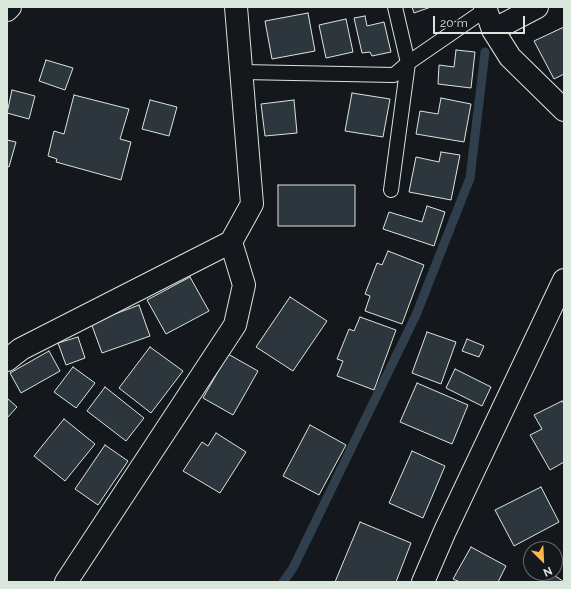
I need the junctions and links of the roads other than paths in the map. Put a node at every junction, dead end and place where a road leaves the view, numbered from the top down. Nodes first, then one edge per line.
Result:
1 (10, 7) edge
2 (236, 7) edge
3 (395, 7) edge
4 (537, 7) edge
5 (485, 8) edge
6 (7, 10) edge
7 (493, 30) junction
8 (408, 62) junction
9 (242, 72) junction
10 (560, 100) edge
11 (392, 190) dead end
12 (231, 242) junction
13 (564, 280) edge
14 (7, 360) edge
15 (66, 582) edge
16 (423, 582) edge

1 - 6 street
2 - 9 street
3 - 8 lane
4 - 7 street
5 - 7 street
5 - 8 lane
7 - 10 street
8 - 9 lane
8 - 11 lane
9 - 12 street
12 - 14 street
12 - 15 street
13 - 16 street

